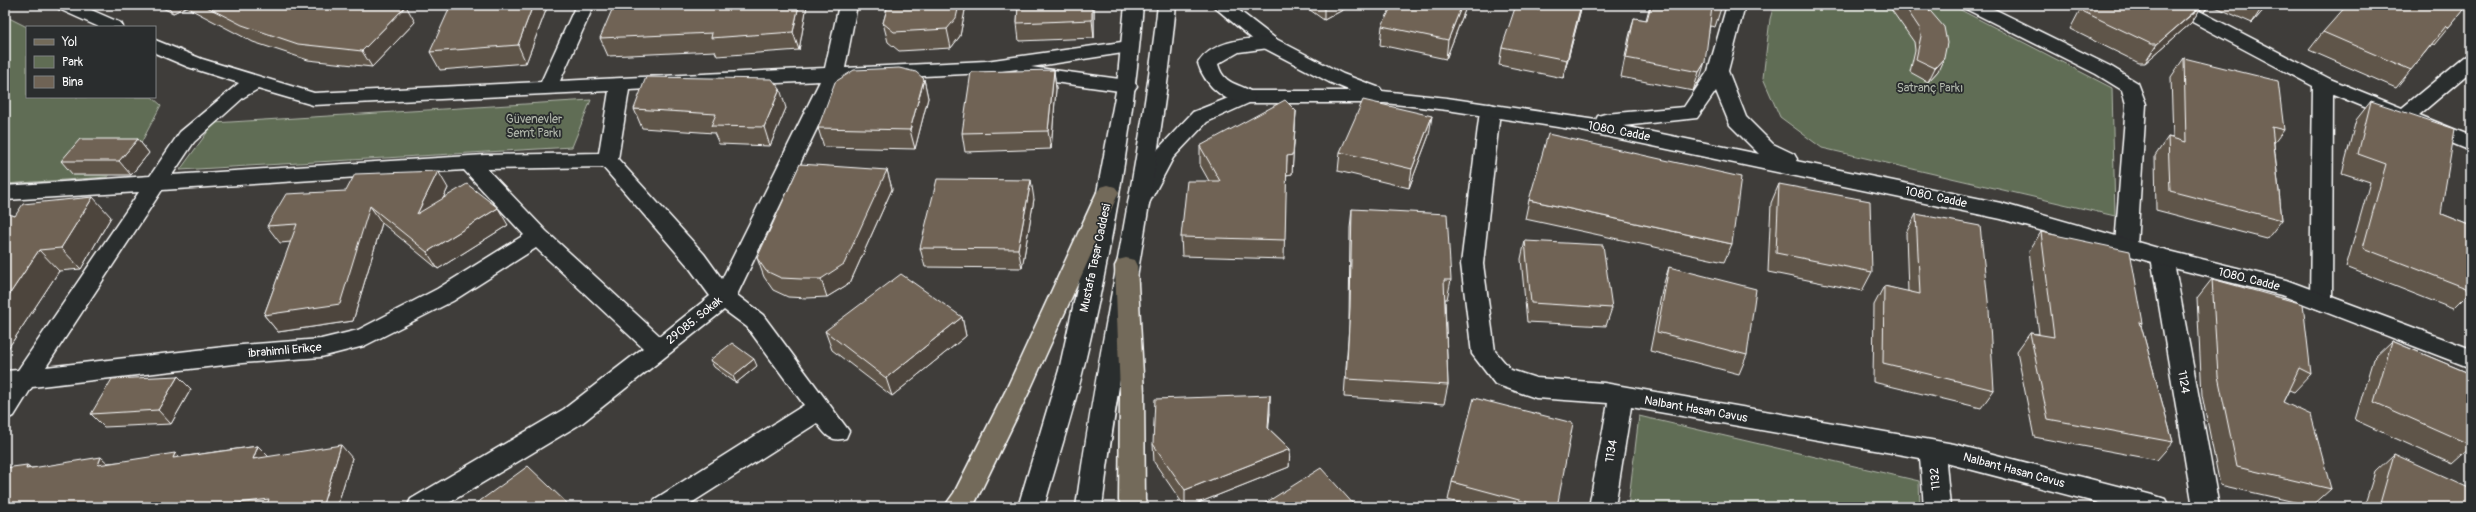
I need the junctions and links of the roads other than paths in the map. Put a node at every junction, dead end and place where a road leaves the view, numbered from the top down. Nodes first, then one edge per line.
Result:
1 (65, 5) edge
2 (585, 5) edge
3 (848, 5) edge
4 (1134, 5) edge
5 (1167, 5) edge
6 (1221, 5) edge
7 (1736, 5) edge
8 (1972, 5) edge
9 (2174, 5) edge
10 (112, 26) edge
11 (1269, 43) junction
12 (156, 46) edge
13 (1129, 47) junction
14 (2471, 61) edge
15 (986, 67) junction
16 (1718, 71) junction
17 (834, 73) junction
18 (255, 82) junction
19 (2323, 83) junction
20 (620, 84) junction
21 (1127, 86) junction
22 (548, 88) junction
23 (1246, 96) junction
24 (1385, 97) junction
25 (1490, 111) junction
26 (2404, 117) junction
27 (1577, 123) junction
28 (2471, 144) edge
29 (608, 160) junction
30 (469, 163) junction
31 (1810, 171) junction
32 (158, 182) junction
33 (1108, 192) junction
34 (5, 193) edge
35 (1136, 210) junction
36 (538, 237) junction
37 (2126, 245) junction
38 (2162, 257) junction
39 (1126, 266) junction
40 (724, 298) junction
41 (2321, 301) junction
42 (659, 349) junction
43 (2471, 359) edge
44 (14, 381) edge
45 (1621, 396) junction
46 (820, 408) junction
47 (5, 409) edge
48 (837, 431) dead end
49 (1932, 450) junction
50 (420, 507) edge
51 (664, 507) edge
52 (956, 507) edge
53 (1031, 507) edge
54 (1089, 507) edge
55 (1135, 507) edge
56 (1602, 507) edge
57 (1937, 507) edge
58 (2156, 507) edge
59 (2206, 507) edge

1 - 10 street
2 - 22 street
3 - 17 street, 29085. Sokak
4 - 13 street, Mustafa Taşar Caddesi
5 - 35 street
6 - 11 street
7 - 16 street
8 - 37 street
9 - 19 street
11 - 23 street
11 - 24 street
12 - 18 street
13 - 15 street
13 - 21 street, Mustafa Taşar Caddesi
14 - 26 street
15 - 17 street
15 - 21 street
16 - 27 street
16 - 31 street
17 - 20 street
17 - 40 street, 29085. Sokak
18 - 22 street
18 - 32 street
19 - 26 street
19 - 41 street
20 - 22 street
20 - 29 street
21 - 33 street, Mustafa Taşar Caddesi
23 - 24 street
23 - 35 street
24 - 25 street, 1080. Cadde
25 - 27 street, 1080. Cadde
25 - 45 street, Nalbant Hasan Cavus
26 - 28 street
27 - 31 street, 1080. Cadde
29 - 30 street
29 - 40 street
30 - 32 street
30 - 36 street
31 - 37 street, 1080. Cadde
32 - 34 street
32 - 44 street
33 - 52 main road
33 - 53 street, Mustafa Taşar Caddesi
35 - 39 street
36 - 42 street
36 - 44 street, ibrahimli Erikçe
37 - 38 street, 1080. Cadde
38 - 41 street, 1080. Cadde
38 - 59 street, 1124
39 - 54 street
39 - 55 main road
40 - 42 street, 29085. Sokak
40 - 46 street
41 - 43 street, 1080. Cadde
42 - 50 street, 29085. Sokak
44 - 47 street
45 - 49 street, Nalbant Hasan Cavus
45 - 56 street, 1134
46 - 48 street
46 - 51 street
49 - 57 street, 1132
49 - 58 street, Nalbant Hasan Cavus

